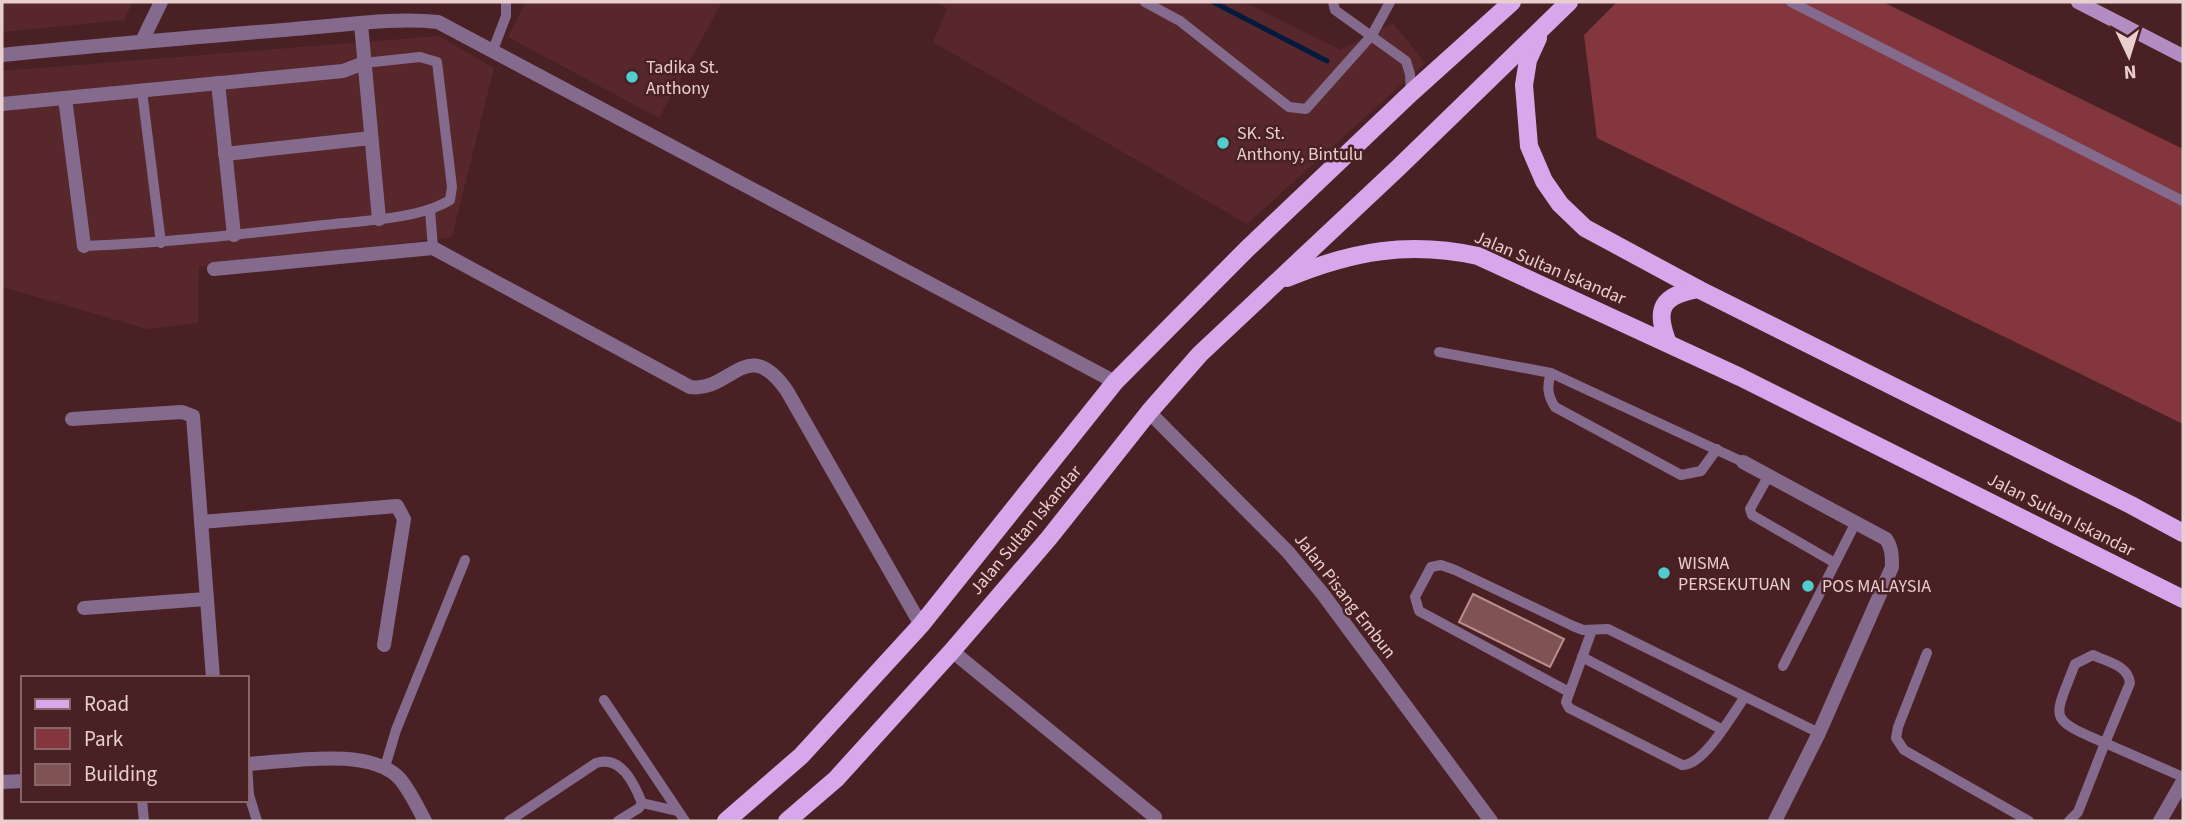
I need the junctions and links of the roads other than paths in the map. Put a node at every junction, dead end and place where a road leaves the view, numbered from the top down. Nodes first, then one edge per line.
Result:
1 (162, 2) edge
2 (506, 2) edge
3 (1146, 2) edge
4 (1333, 2) edge
5 (1390, 2) edge
6 (1512, 2) edge
7 (1569, 2) edge
8 (1791, 2) edge
9 (2078, 2) edge
10 (361, 24) junction
11 (1544, 25) junction
12 (1372, 34) junction
13 (142, 41) junction
14 (493, 50) junction
15 (2, 55) edge
16 (2183, 56) edge
17 (364, 63) junction
18 (218, 83) junction
19 (142, 90) junction
20 (1410, 93) junction
21 (65, 98) junction
22 (2, 104) edge
23 (372, 138) junction
24 (225, 154) junction
25 (2183, 201) edge
26 (430, 210) junction
27 (379, 219) junction
28 (234, 235) junction
29 (161, 243) junction
30 (84, 246) joint
31 (433, 248) junction
32 (214, 269) dead end
33 (1274, 283) junction
34 (1698, 289) junction
35 (1668, 343) junction
36 (1438, 352) dead end
37 (1551, 373) junction
38 (1115, 382) junction
39 (1149, 412) junction
40 (72, 419) dead end
41 (1717, 449) junction
42 (1743, 462) joint
43 (1769, 475) junction
44 (201, 522) junction
45 (1856, 522) junction
46 (2183, 533) edge
47 (465, 560) dead end
48 (1835, 563) junction
49 (206, 599) junction
50 (2183, 600) edge
51 (84, 608) dead end
52 (921, 625) junction
53 (1592, 630) junction
54 (384, 645) dead end
55 (952, 651) junction
56 (1927, 653) dead end
57 (1582, 657) junction
58 (1783, 666) dead end
59 (213, 676) edge
60 (1569, 691) junction
61 (1745, 697) junction
62 (604, 700) dead end
63 (1721, 729) junction
64 (1819, 733) junction
65 (2105, 743) junction
66 (248, 764) edge
67 (385, 767) junction
68 (2183, 779) edge
69 (21, 780) edge
70 (248, 780) edge
71 (2, 782) edge
72 (142, 802) edge
73 (642, 803) junction
74 (677, 811) junction
75 (1155, 817) dead end
76 (144, 821) edge
77 (257, 821) edge
78 (425, 821) edge
79 (509, 821) edge
80 (618, 821) edge
81 (685, 821) edge
82 (726, 821) edge
83 (787, 821) edge
84 (1491, 821) edge
85 (1775, 821) edge
86 (2029, 821) edge
87 (2069, 821) edge
88 (2160, 821) edge

1 - 13 street
2 - 14 lane
3 - 12 lane
4 - 12 lane
5 - 12 lane
6 - 20 main road, Jalan Sultan Iskandar
7 - 11 main road
8 - 25 lane
9 - 16 main road
10 - 13 street
10 - 14 street
10 - 17 street
11 - 33 main road
11 - 34 main road
12 - 20 lane
13 - 15 street
14 - 38 street
17 - 18 street
17 - 23 street
17 - 26 lane
18 - 19 street
18 - 24 street
19 - 21 street
19 - 29 lane
20 - 38 main road, Jalan Sultan Iskandar
21 - 22 street
21 - 30 street
23 - 24 street
23 - 27 street
24 - 28 street
26 - 27 lane
26 - 31 lane
27 - 28 lane
28 - 29 lane
29 - 30 lane
31 - 32 street
31 - 52 street
33 - 35 main road, Jalan Sultan Iskandar
33 - 39 main road, Jalan Sultan Iskandar
34 - 35 main road
34 - 46 main road
35 - 50 main road, Jalan Sultan Iskandar
36 - 37 lane
37 - 41 lane
37 - 41 lane
38 - 52 main road, Jalan Sultan Iskandar
39 - 55 main road, Jalan Sultan Iskandar
39 - 84 street, Jalan Pisang Embun
40 - 44 street
41 - 42 lane
42 - 43 street
43 - 45 street
43 - 48 lane
44 - 49 street
44 - 54 street
45 - 48 lane
45 - 64 street
47 - 67 lane
48 - 58 lane
49 - 51 street
49 - 59 street
52 - 82 main road, Jalan Sultan Iskandar
53 - 57 lane
53 - 60 lane
53 - 61 lane
55 - 75 street
55 - 83 main road, Jalan Sultan Iskandar
56 - 86 lane
57 - 60 lane
57 - 63 lane
60 - 63 lane
61 - 63 lane
61 - 64 lane
62 - 74 lane
64 - 85 street
65 - 65 lane
65 - 68 lane
65 - 87 lane
66 - 67 street
67 - 78 street
68 - 88 street
69 - 71 street
70 - 77 lane
72 - 76 lane
73 - 74 lane
73 - 79 lane
73 - 80 lane
74 - 81 lane

